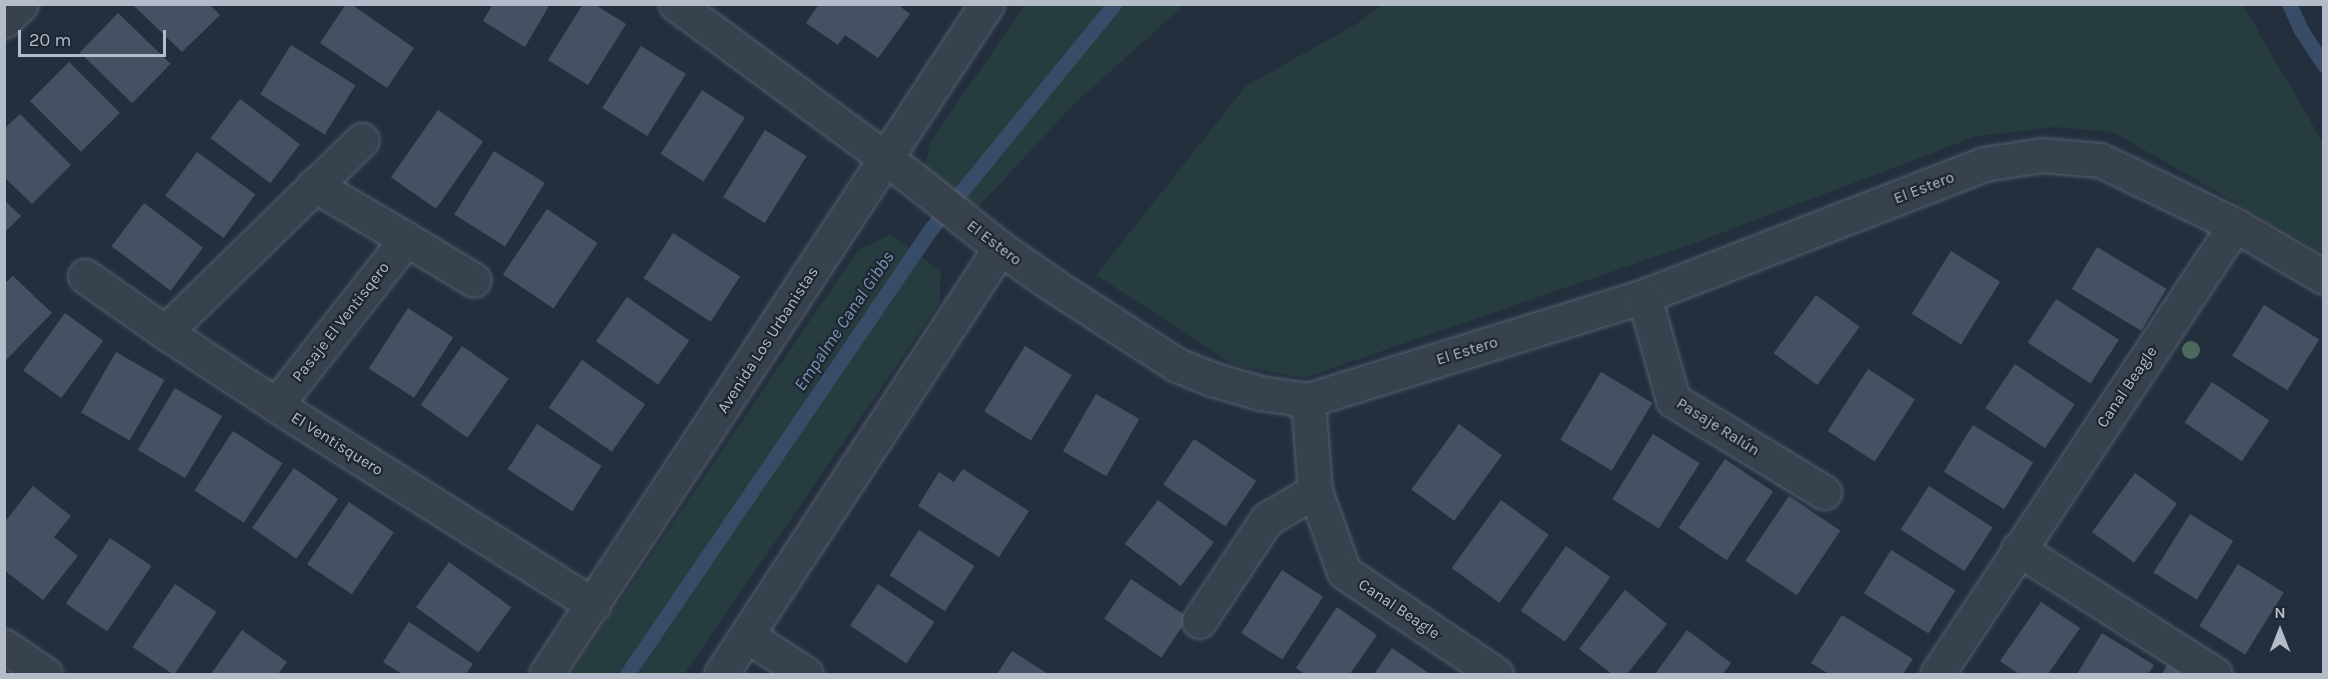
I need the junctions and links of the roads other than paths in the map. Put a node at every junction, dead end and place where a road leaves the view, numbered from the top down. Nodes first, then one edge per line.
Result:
1 (21, 4) edge
2 (676, 4) edge
3 (987, 4) edge
4 (4, 21) edge
5 (362, 140) dead end
6 (897, 167) junction
7 (314, 185) junction
8 (2235, 225) junction
9 (406, 238) junction
10 (1000, 248) junction
11 (86, 276) dead end
12 (2324, 277) edge
13 (474, 280) dead end
14 (1644, 296) junction
15 (165, 332) junction
16 (1308, 400) junction
17 (276, 405) junction
18 (1315, 490) junction
19 (1824, 492) dead end
20 (2018, 549) junction
21 (593, 605) junction
22 (1199, 621) dead end
23 (748, 636) junction
24 (4, 646) edge
25 (45, 675) edge
26 (546, 675) edge
27 (721, 675) edge
28 (806, 675) edge
29 (1496, 675) edge
30 (1937, 675) edge
31 (2215, 675) edge

1 - 4 street
2 - 6 street, El Estero
3 - 6 street, Avenida Los Urbanistas
5 - 7 street
6 - 10 street, El Estero
6 - 21 street, Avenida Los Urbanistas
7 - 9 street
7 - 15 street
8 - 12 street, El Estero
8 - 14 street, El Estero
8 - 20 street, Canal Beagle
9 - 13 street
9 - 17 street, Pasaje El Ventisqero
10 - 16 street, El Estero
10 - 23 street
11 - 15 street, El Ventisquero
14 - 16 street, El Estero
14 - 19 street, Pasaje Ralún
15 - 17 street, El Ventisquero
16 - 18 street, Canal Beagle
17 - 21 street, El Ventisquero
18 - 22 street
18 - 29 street, Canal Beagle
20 - 30 street, Canal Beagle
20 - 31 street
21 - 26 street, Avenida Los Urbanistas
23 - 27 street
23 - 28 street
24 - 25 street

